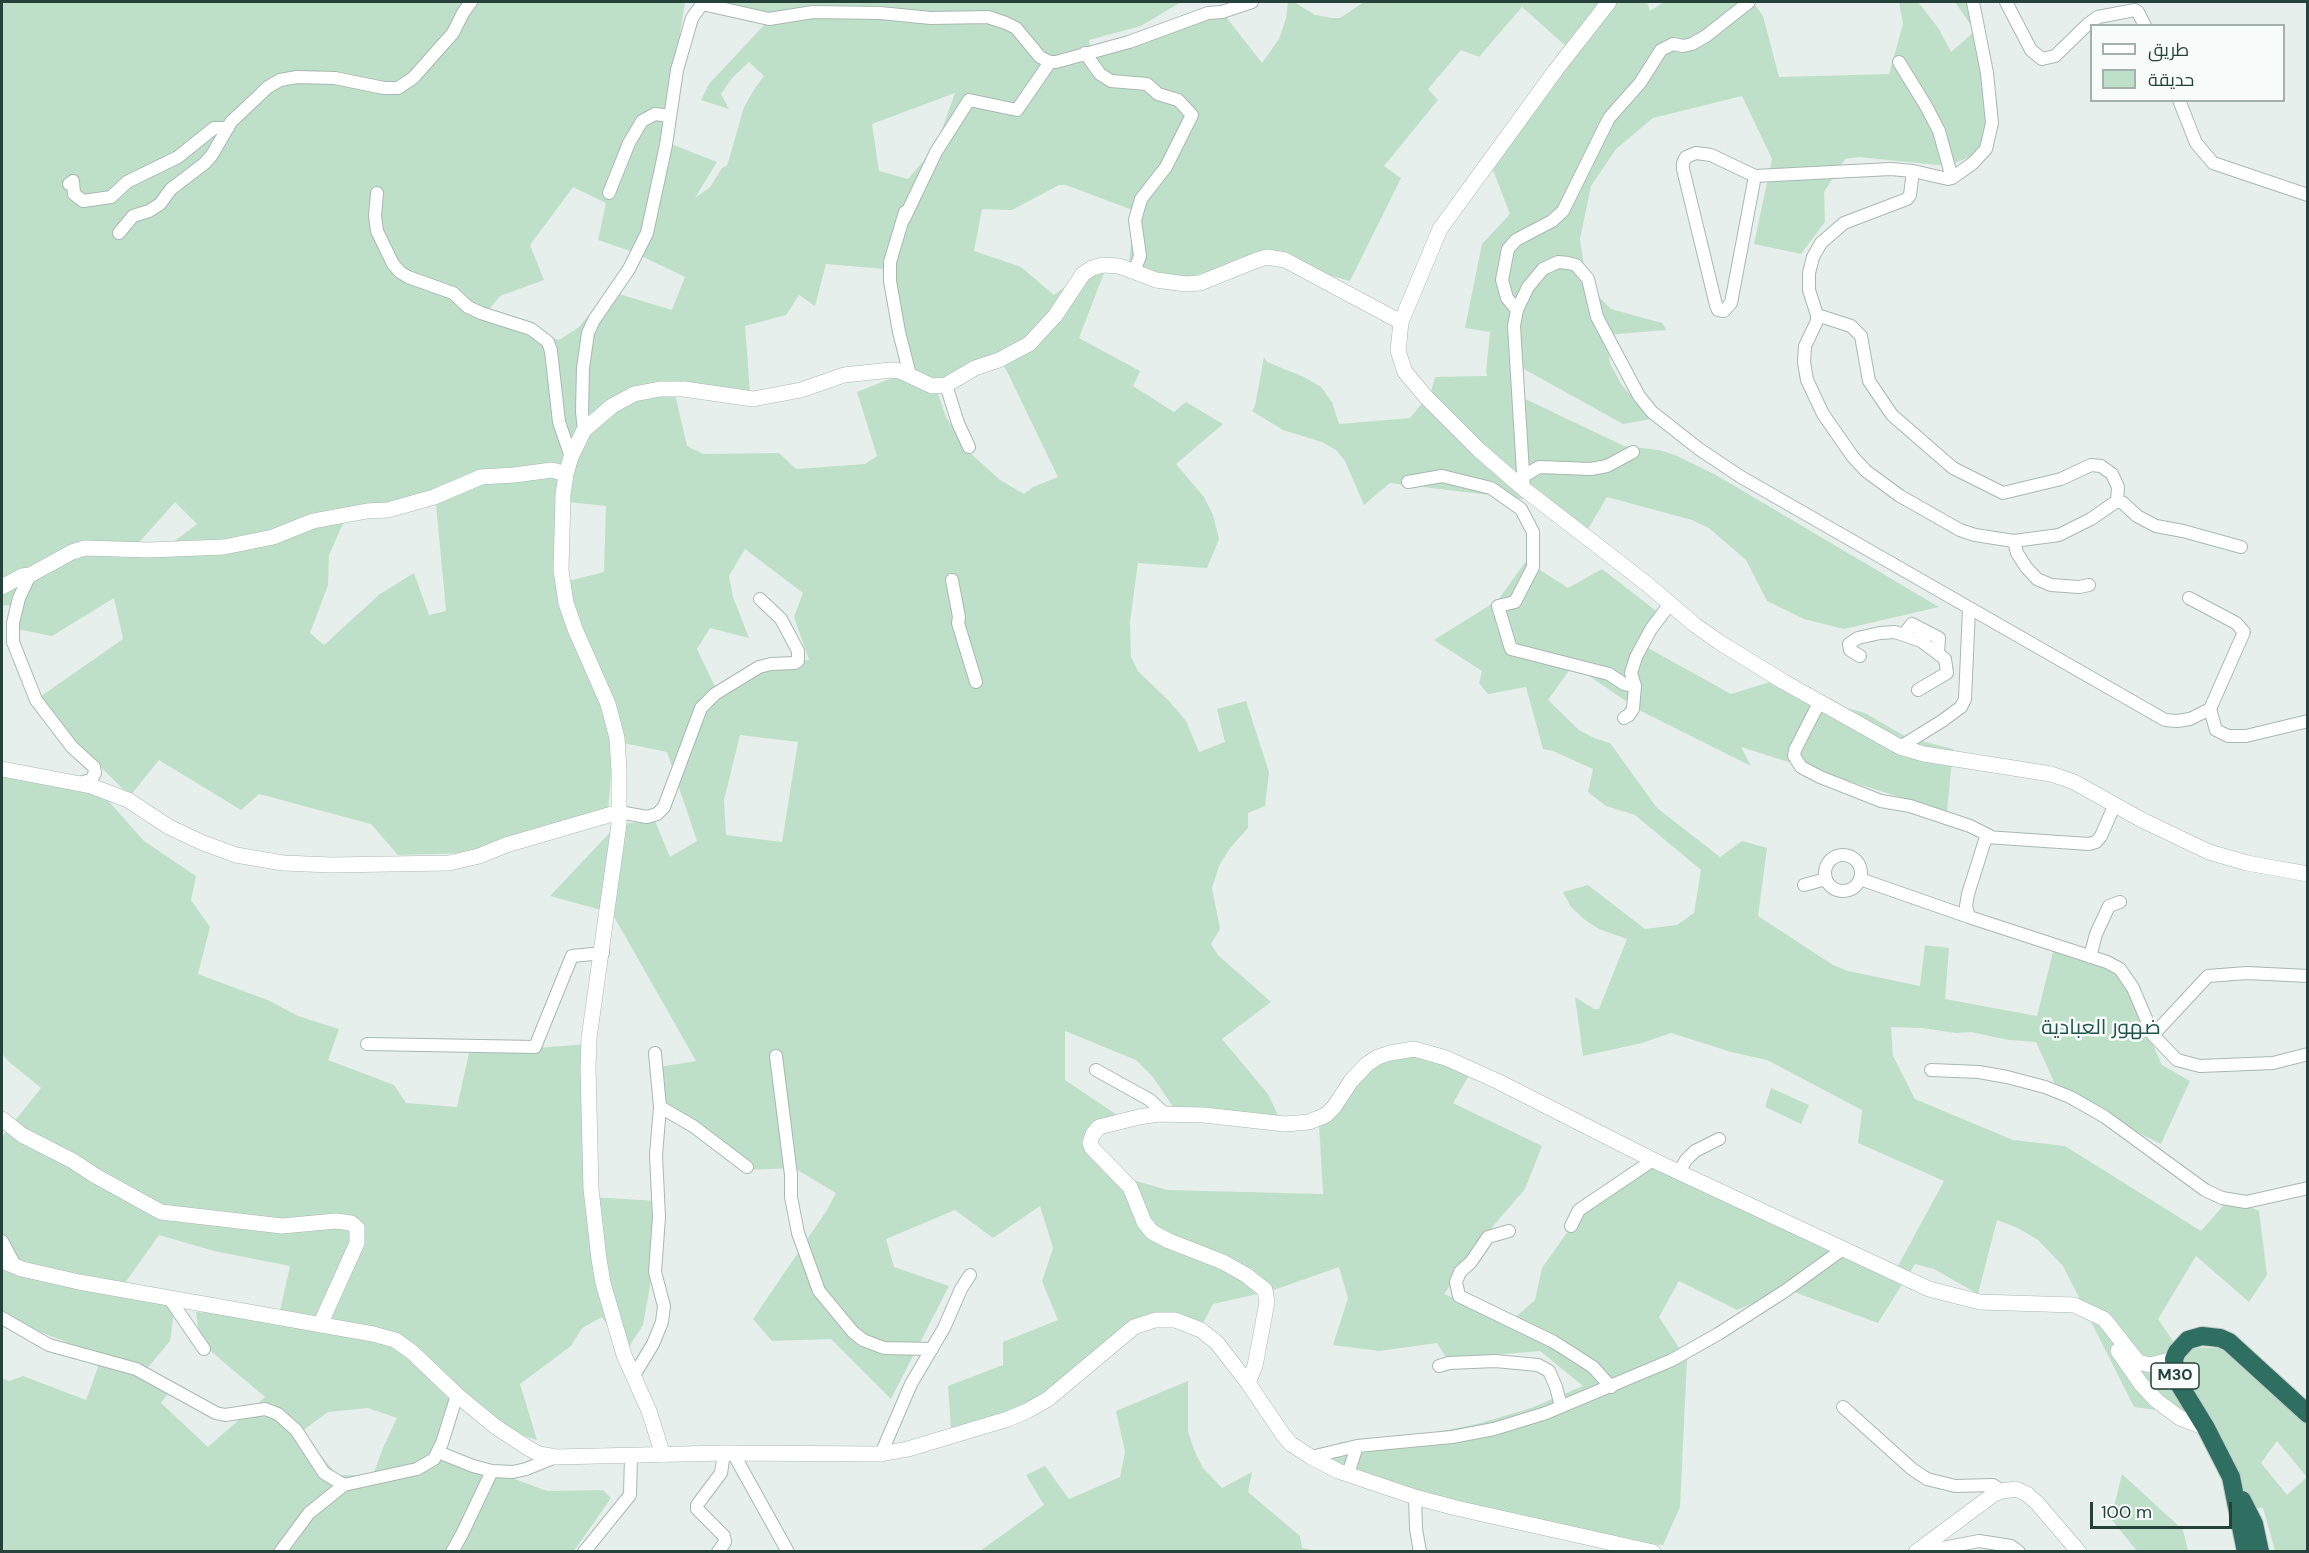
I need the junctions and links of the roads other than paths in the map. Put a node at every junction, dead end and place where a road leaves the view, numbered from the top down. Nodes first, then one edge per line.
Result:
1 (471, 2) edge
2 (701, 2) edge
3 (1252, 2) edge
4 (1609, 2) edge
5 (1749, 2) edge
6 (1973, 2) edge
7 (2006, 2) edge
8 (2144, 24) edge
9 (1085, 53) junction
10 (1050, 62) junction
11 (1899, 63) dead end
12 (2180, 102) edge
13 (670, 116) junction
14 (228, 128) junction
15 (1913, 171) junction
16 (1755, 176) junction
17 (1952, 178) junction
18 (69, 184) dead end
19 (377, 193) dead end
20 (609, 193) dead end
21 (909, 193) dead end
22 (2307, 195) edge
23 (904, 219) junction
24 (119, 233) dead end
25 (1134, 272) junction
26 (1517, 310) junction
27 (1817, 315) junction
28 (1401, 322) junction
29 (910, 375) junction
30 (946, 385) junction
31 (584, 430) junction
32 (969, 447) dead end
33 (1633, 453) dead end
34 (572, 457) junction
35 (566, 474) junction
36 (1408, 482) dead end
37 (1524, 483) junction
38 (2117, 501) junction
39 (2014, 541) junction
40 (2241, 547) dead end
41 (30, 575) junction
42 (952, 580) dead end
43 (2089, 585) dead end
44 (2, 587) edge
45 (2189, 598) dead end
46 (760, 599) dead end
47 (1670, 604) junction
48 (1969, 609) junction
49 (1860, 656) dead end
50 (1967, 663) junction
51 (1946, 664) junction
52 (976, 682) dead end
53 (1635, 686) junction
54 (1918, 690) dead end
55 (1820, 701) junction
56 (2210, 709) junction
57 (1624, 718) dead end
58 (2307, 721) edge
59 (1900, 747) junction
60 (2, 769) edge
61 (78, 783) junction
62 (2115, 804) junction
63 (618, 812) junction
64 (1990, 836) junction
65 (2307, 874) edge
66 (1826, 879) junction
67 (1860, 879) junction
68 (1804, 885) dead end
69 (2120, 902) dead end
70 (1969, 917) junction
71 (603, 953) junction
72 (2090, 957) junction
73 (2307, 976) edge
74 (2154, 1035) junction
75 (367, 1044) dead end
76 (655, 1053) dead end
77 (2307, 1054) edge
78 (776, 1056) dead end
79 (1096, 1070) dead end
80 (1931, 1070) dead end
81 (660, 1107) junction
82 (1165, 1114) junction
83 (2, 1119) edge
84 (1719, 1139) dead end
85 (1653, 1160) junction
86 (747, 1167) dead end
87 (1679, 1172) junction
88 (2307, 1188) edge
89 (1571, 1226) dead end
90 (1509, 1231) dead end
91 (2, 1241) edge
92 (1843, 1249) junction
93 (2, 1261) edge
94 (16, 1267) junction
95 (970, 1275) dead end
96 (169, 1298) junction
97 (2088, 1310) junction
98 (2, 1318) edge
99 (320, 1325) junction
100 (204, 1349) dead end
101 (932, 1349) junction
102 (2174, 1359) junction
103 (1439, 1366) dead end
104 (633, 1377) junction
105 (1248, 1383) junction
106 (1611, 1387) junction
107 (457, 1395) junction
108 (1561, 1406) junction
109 (1843, 1407) dead end
110 (2307, 1414) edge
111 (2206, 1428) junction
112 (1357, 1446) junction
113 (438, 1452) junction
114 (729, 1453) junction
115 (880, 1454) junction
116 (663, 1455) junction
117 (631, 1456) junction
118 (556, 1457) junction
119 (1311, 1457) junction
120 (492, 1471) junction
121 (1348, 1474) junction
122 (2231, 1477) junction
123 (344, 1485) junction
124 (2002, 1491) junction
125 (1415, 1497) junction
126 (280, 1551) edge
127 (452, 1551) edge
128 (584, 1551) edge
129 (718, 1551) edge
130 (790, 1551) edge
131 (1420, 1551) edge
132 (1648, 1551) edge
133 (1916, 1551) edge
134 (1922, 1551) edge
135 (2019, 1551) edge
136 (2079, 1551) edge
137 (2246, 1551) edge
138 (2260, 1551) edge

1 - 14 street
2 - 10 street
2 - 13 street
3 - 9 street
4 - 28 street
5 - 26 street
6 - 17 street
7 - 8 street
9 - 10 street
9 - 25 street
10 - 23 street
11 - 17 street
12 - 22 street
13 - 20 street
13 - 31 street
14 - 18 street
14 - 24 street
15 - 16 street
15 - 17 street
15 - 27 street
16 - 16 street
19 - 34 street
21 - 23 street
23 - 29 street
25 - 28 street
25 - 30 street
26 - 37 street
26 - 48 street
27 - 38 street
27 - 39 street
28 - 37 street
29 - 30 street
29 - 31 street
30 - 32 street
31 - 34 street
33 - 37 street
34 - 35 street
35 - 41 street
35 - 63 street
36 - 53 street
37 - 47 street
38 - 39 street
38 - 40 street
39 - 43 street
41 - 44 street
41 - 61 street
42 - 52 street
45 - 56 street
46 - 63 street
47 - 53 street
47 - 55 street
48 - 50 street
48 - 56 street
49 - 51 street
50 - 51 street
50 - 59 street
51 - 54 street
53 - 57 street
55 - 59 street
55 - 64 street
56 - 58 street
59 - 62 street
60 - 61 street
61 - 63 street
62 - 64 street
62 - 65 street
63 - 71 street
64 - 70 street
66 - 67 street
66 - 67 street
66 - 68 street
67 - 70 street
69 - 72 street
70 - 72 street
71 - 75 street
71 - 104 street
72 - 74 street
73 - 74 street
74 - 77 street
76 - 81 street
78 - 101 street
79 - 82 street
80 - 88 street
81 - 86 street
81 - 104 street
82 - 85 street
82 - 105 street
83 - 99 street
84 - 87 street
85 - 87 street
85 - 89 street
87 - 92 street
90 - 106 street
91 - 94 street
92 - 97 street
92 - 106 street
93 - 94 street
94 - 96 street
95 - 101 street
96 - 99 street
96 - 100 street
97 - 102 street
97 - 111 street
98 - 123 street
99 - 107 street
101 - 115 street
102 - 110 highway, M30
102 - 111 highway, M30
103 - 108 street
104 - 116 street
105 - 115 street
105 - 119 street
106 - 108 street
107 - 113 street
107 - 118 street
108 - 112 street
109 - 124 street
111 - 122 highway, M30
112 - 119 street
112 - 121 street
113 - 120 street
113 - 123 street
114 - 115 street
114 - 116 street
114 - 129 street
114 - 130 street
116 - 117 street
117 - 118 street
117 - 128 street
118 - 120 street
119 - 121 street
120 - 127 street
121 - 125 street
122 - 137 highway, M30
122 - 138 highway
123 - 126 street
124 - 133 street
124 - 136 street
125 - 131 street
125 - 132 street
134 - 135 street

